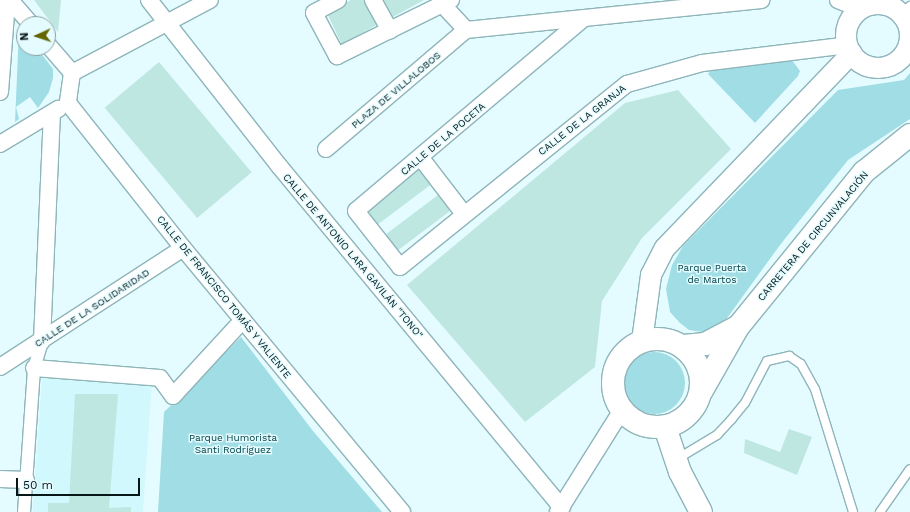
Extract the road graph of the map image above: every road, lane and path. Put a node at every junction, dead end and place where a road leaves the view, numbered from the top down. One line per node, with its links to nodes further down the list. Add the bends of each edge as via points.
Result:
1 (9, 0): 11 (street); 19 (street)
2 (149, 0): 13 (street, CALLE DE ANTONIO LARA GAVILÁN "TONO")
3 (210, 0): 13 (street)
4 (338, 0): 15 (street, via 314,13 337,56)
5 (373, 0): 15 (street)
6 (760, 0): 12 (street)
7 (838, 0): 10 (street)
8 (441, 3): 14 (street); 15 (street)
9 (899, 7): 10 (street, via 876,4); 16 (street, via 909,29 910,40 900,59 880,68 859,61)
10 (860, 9): 16 (street, via 847,27)
11 (24, 16)
12 (583, 19): 14 (street); 25 (street, CALLE DE LA POCETA)
13 (167, 23): 18 (street); 43 (street, CALLE DE ANTONIO LARA GAVILÁN "TONO", via 280,167)
14 (466, 30): 24 (street, PLAZA DE VILLALOBOS)
15 (390, 31)
16 (850, 49): 26 (street, CALLE DE LA GRANJA, via 702,63 626,84); 32 (street, via 665,248 651,275)
17 (56, 54): 18 (street)
18 (72, 73): 20 (street)
19 (0, 92)
20 (68, 103): 21 (street); 27 (street, CALLE DE FRANCISCO TOMÁS Y VALIENTE)
21 (52, 112): 23 (street); 31 (street)
22 (910, 135): 30 (main road, CARRETERA DE CIRCUNVALACIÓN, via 864,172)
23 (0, 144)
24 (326, 150)
25 (421, 158): 26 (street); 28 (street, CALLE DE LA POCETA, via 356,211)
26 (464, 214): 28 (street, CALLE DE LA GRANJA)
27 (183, 248): 29 (street, CALLE DE FRANCISCO TOMÁS Y VALIENTE); 31 (street, CALLE DE LA SOLIDARIDAD)
28 (400, 267)
29 (243, 320): 35 (street, via 172,396 160,378); 45 (street, CALLE DE FRANCISCO TOMÁS Y VALIENTE)
30 (738, 327): 33 (main road, via 705,344); 36 (main road)
31 (42, 341): 34 (street, CALLE DE LA SOLIDARIDAD); 35 (street)
32 (642, 341): 33 (main road, via 658,338); 37 (main road, via 630,348 614,370 612,384)
33 (683, 346): 36 (main road, via 698,365)
34 (0, 368)
35 (34, 368): 42 (street)
36 (701, 392): 38 (main road, via 689,415)
37 (622, 410): 38 (main road, via 634,421 649,427); 43 (street)
38 (666, 427): 39 (main road)
39 (676, 459): 46 (main road); 47 (lane, via 717,434 731,420 745,403 767,361 788,356 801,364 815,389)
40 (910, 469): 48 (lane)
41 (0, 479): 42 (street)
42 (26, 480): 44 (street)
43 (560, 510)
44 (24, 512)
45 (402, 512)
46 (701, 512)
47 (853, 512)
48 (880, 512)

